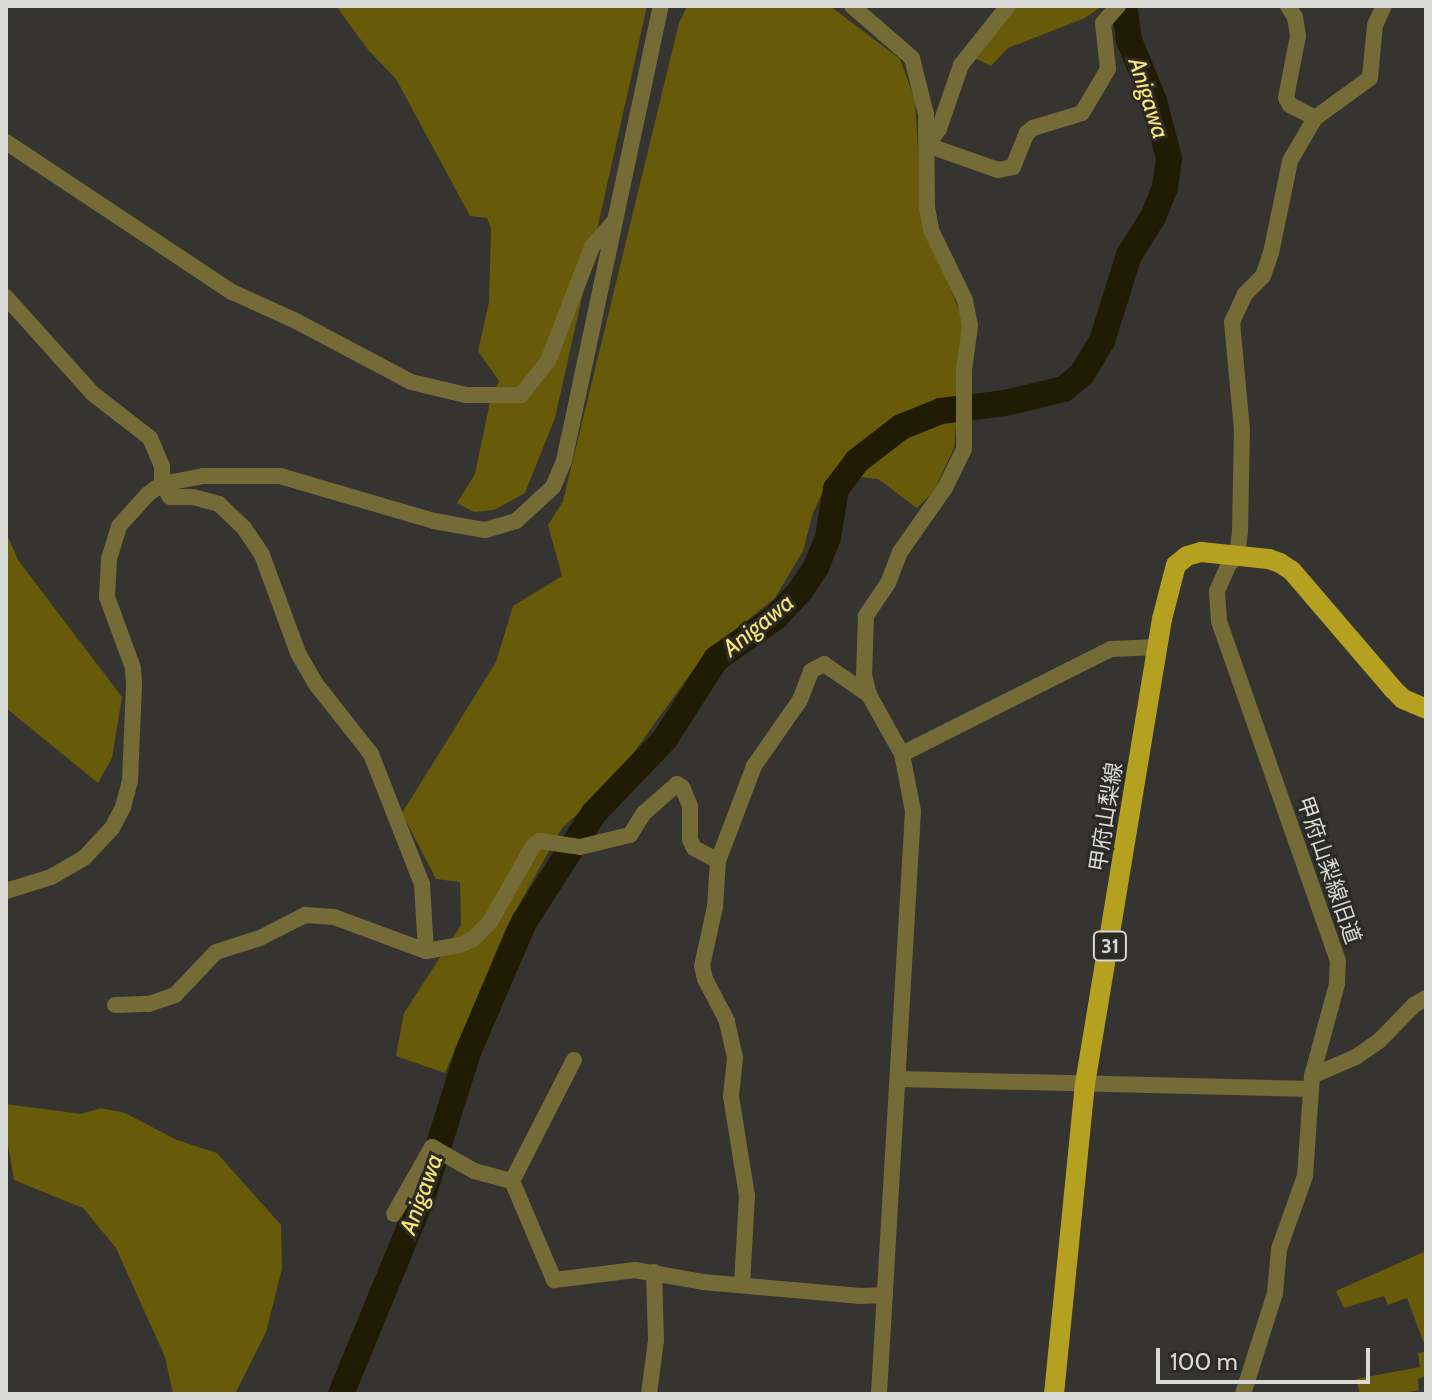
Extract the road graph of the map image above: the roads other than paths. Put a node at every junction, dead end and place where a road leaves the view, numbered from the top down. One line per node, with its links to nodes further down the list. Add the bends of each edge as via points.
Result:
1 (661, 6): 10 (street)
2 (852, 6): 9 (street, via 912,58 926,114)
3 (1008, 6): 9 (street, via 961,65 939,129)
4 (1288, 6): 7 (street, via 1298,36 1286,98)
5 (1384, 6): 7 (street, via 1375,25 1370,78)
6 (1112, 11): 9 (street, via 1108,69 1082,113 1033,128 1013,167 998,170)
7 (1315, 118): 13 (street, via 1290,161 1263,276 1245,294 1232,322 1242,430)
8 (6, 142): 10 (street, via 232,292 411,382 466,395 521,395 548,361 592,247)
9 (927, 145): 15 (street, via 931,230 969,314 964,449 866,616 864,675)
10 (615, 221): 12 (street, via 564,461 543,499 516,521 485,530 464,528 280,476 203,476)
11 (6, 297): 12 (street, via 92,393 150,438 162,466)
12 (162, 484): 19 (street, via 119,526 109,559 107,597 134,684 130,781 123,807 85,857 51,877); 20 (street, via 170,497 219,504 262,555 298,653 371,754 422,884)
13 (1237, 556): 14 (main road, 甲府山梨線 / 31, via 1201,552 1176,565); 16 (main road, 甲府山梨線 / 31, via 1269,559 1292,571 1393,689); 25 (street, 甲府山梨線旧道, via 1217,591 1219,621 1338,961)
14 (1158, 647): 17 (street, via 1111,649); 26 (main road, 甲府山梨線 / 31)
15 (869, 695): 17 (street); 18 (street, via 824,664 811,671 800,700 754,766)
16 (1426, 709)
17 (902, 754): 24 (street, via 913,811)
18 (718, 861): 20 (street, via 694,848 690,806 677,784 644,813 630,835 580,847 539,841 526,853 483,931 460,945); 30 (street, via 702,966 727,1021 735,1057 731,1096 747,1196)
19 (6, 891)
20 (426, 951): 22 (street, via 334,917 305,915 216,952 175,995 149,1004)
21 (1426, 998): 25 (street, via 1380,1040)
22 (115, 1005)
23 (574, 1060): 27 (street)
24 (900, 1079): 26 (street); 31 (street)
25 (1312, 1082): 26 (street); 35 (street, 甲府山梨線旧道, via 1305,1176 1279,1249 1275,1293)
26 (1085, 1084): 34 (main road, 甲府山梨線 / 31)
27 (512, 1181): 28 (street, via 474,1171 432,1147); 29 (street, via 554,1280)
28 (394, 1214)
29 (654, 1272): 30 (street); 32 (street, via 656,1340)
30 (742, 1285): 31 (street)
31 (885, 1295): 33 (street)
32 (649, 1394)
33 (879, 1394)
34 (1054, 1394)
35 (1243, 1394)

